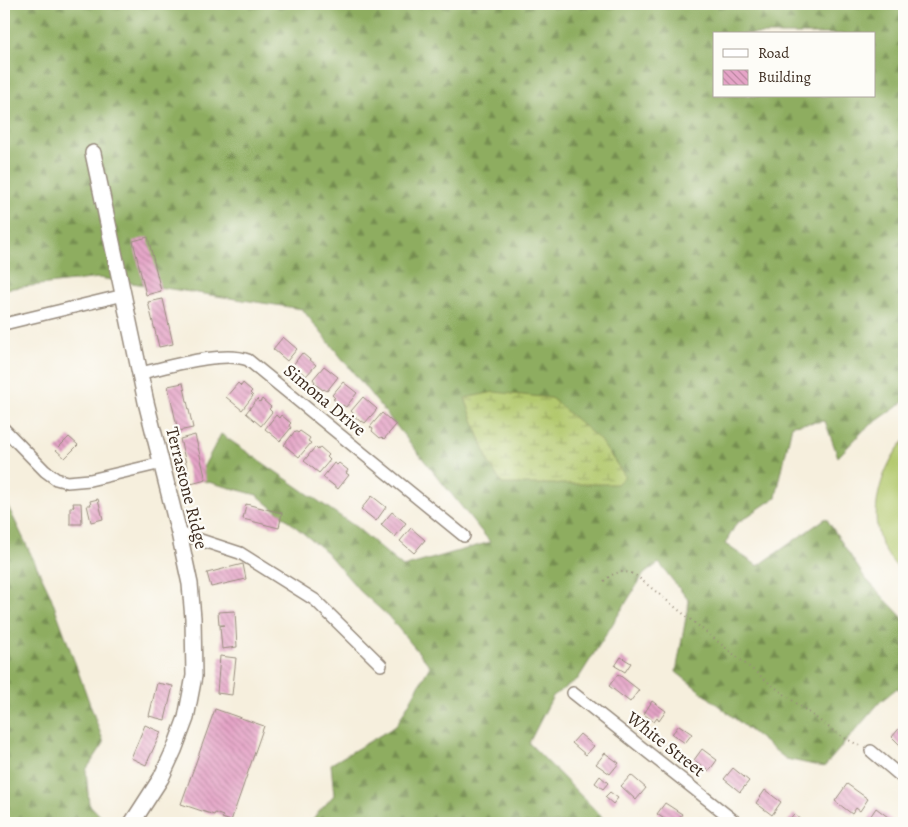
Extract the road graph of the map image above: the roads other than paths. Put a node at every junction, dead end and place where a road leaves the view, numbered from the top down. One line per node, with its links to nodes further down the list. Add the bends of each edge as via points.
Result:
1 (93, 153): 2 (street, Terrastone Ridge)
2 (124, 295): 3 (street); 4 (street, Terrastone Ridge)
3 (4, 324)
4 (141, 373): 6 (street, Terrastone Ridge); 8 (street, Simona Drive, via 210,358 248,360)
5 (4, 429): 6 (street, via 44,471 67,482 90,480)
6 (162, 463): 7 (street, Terrastone Ridge)
7 (179, 533): 9 (street, via 240,553 315,600); 13 (street, Terrastone Ridge, via 190,584 194,676 186,718 174,750 162,778)
8 (464, 536)
9 (380, 665)
10 (573, 693): 14 (street, White Street)
11 (870, 751): 12 (street)
12 (904, 779)
13 (132, 823)
14 (738, 823)

